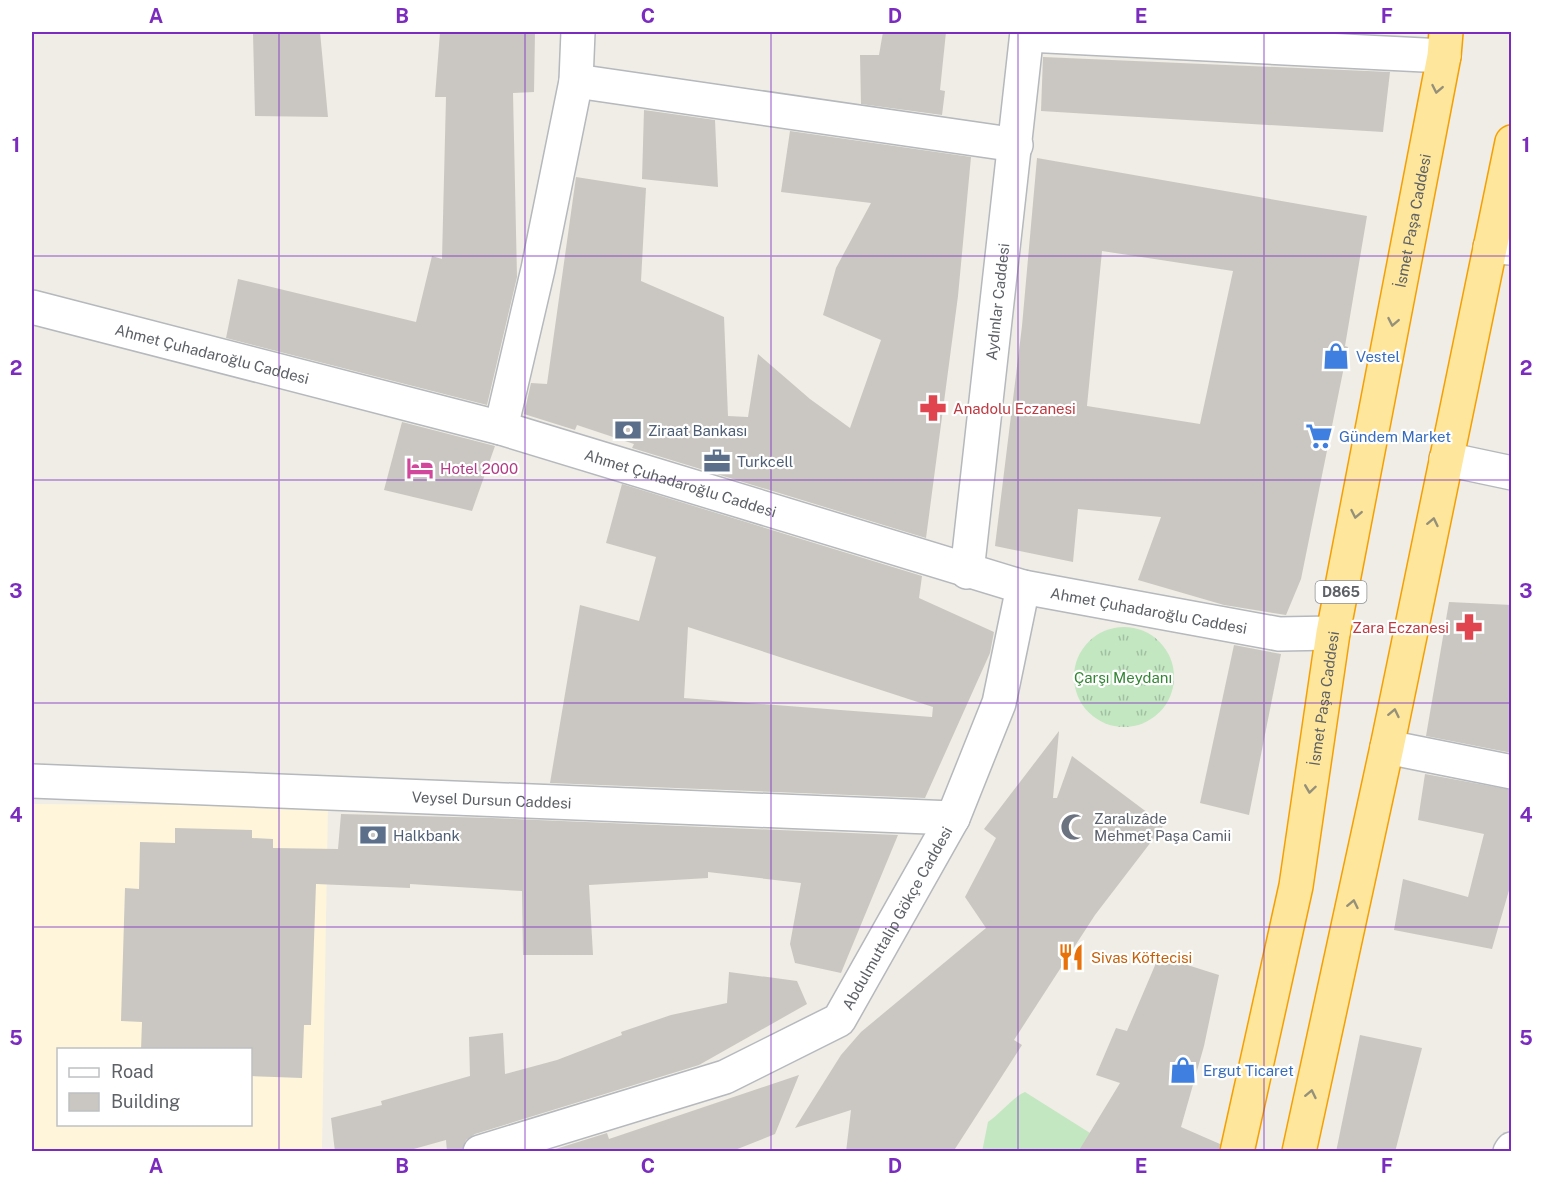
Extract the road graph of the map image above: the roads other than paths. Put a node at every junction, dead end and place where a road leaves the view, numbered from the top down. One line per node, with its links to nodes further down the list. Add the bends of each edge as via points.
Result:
1 (578, 32): 5 (street)
2 (1027, 33): 3 (street); 7 (street, Aydınlar Caddesi)
3 (1285, 40): 4 (street)
4 (1445, 44): 15 (highway, İsmet Paşa Caddesi / D865, one-way to 15)
5 (576, 81): 7 (street); 10 (street)
6 (1512, 142): 8 (highway)
7 (1016, 145): 13 (street, Aydınlar Caddesi)
8 (1501, 247): 11 (highway)
9 (32, 306): 10 (street, Ahmet Çuhadaroğlu Caddesi)
10 (501, 428): 13 (street, Ahmet Çuhadaroğlu Caddesi)
11 (1446, 459): 12 (street); 16 (highway, one-way to 11)
12 (1512, 473)
13 (968, 572): 14 (street, Ahmet Çuhadaroğlu Caddesi)
14 (1023, 587): 15 (street, Ahmet Çuhadaroğlu Caddesi, via 1279,634); 19 (street, Abdulmuttalip Gökçe Caddesi, via 999,703)
15 (1333, 633): 21 (highway, İsmet Paşa Caddesi / D865, one-way to 21, via 1296,886)
16 (1387, 747): 17 (street); 22 (highway, one-way to 16)
17 (1512, 772)
18 (32, 781): 19 (street, Veysel Dursun Caddesi)
19 (953, 818): 20 (street, Abdulmuttalip Gökçe Caddesi, via 839,1020 725,1077)
20 (480, 1152)
21 (1237, 1152)
22 (1299, 1152)

